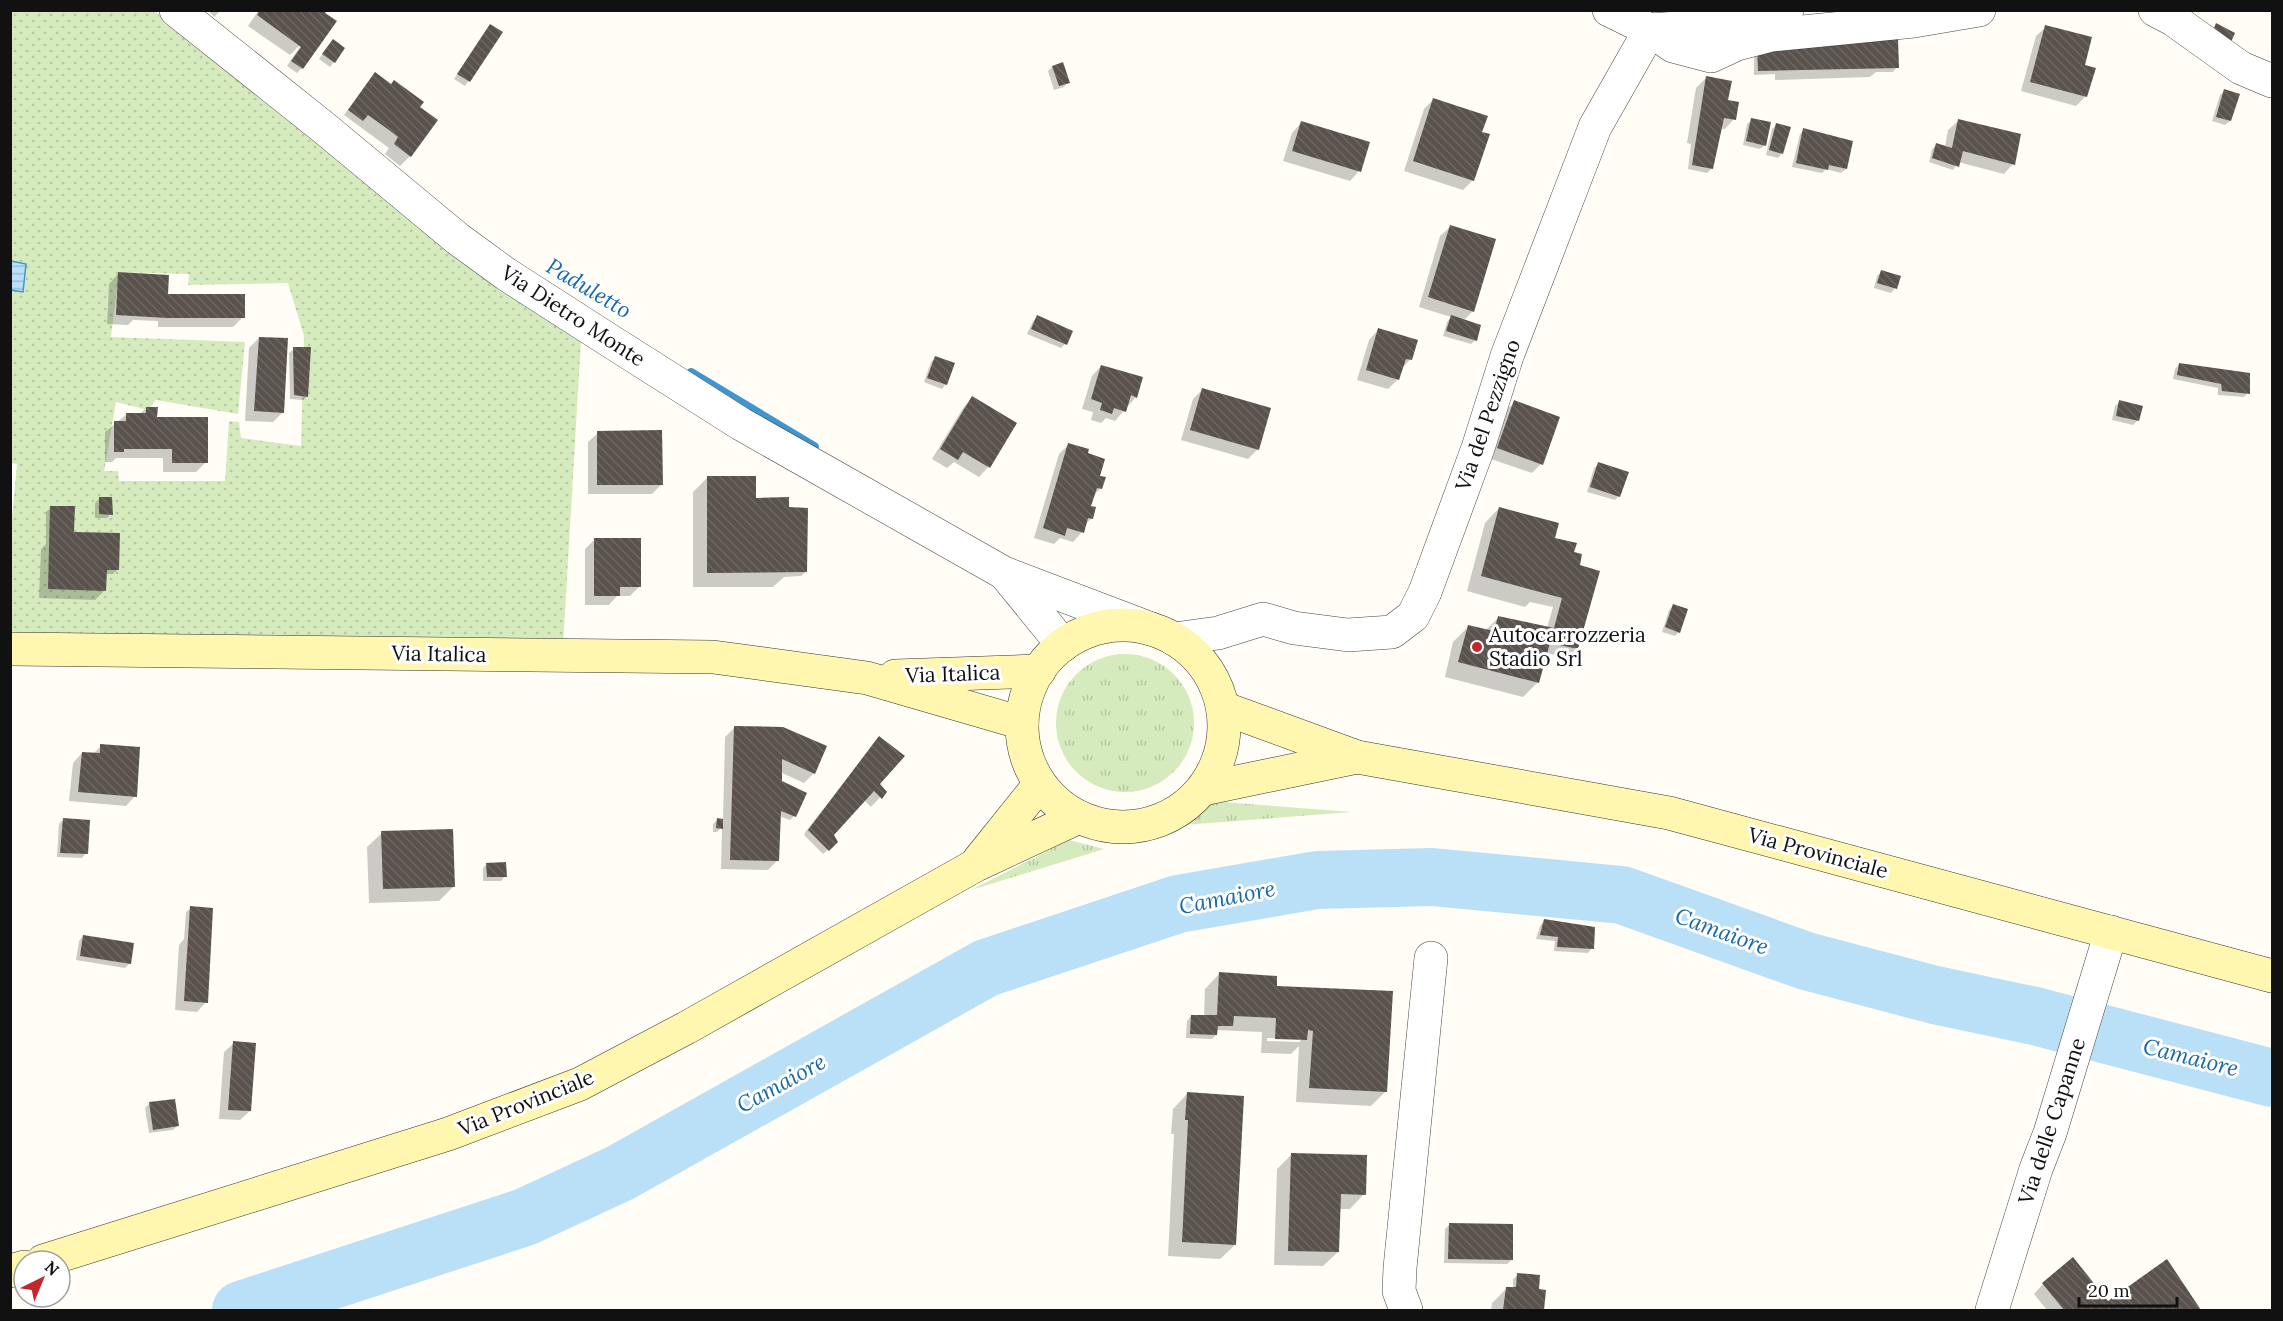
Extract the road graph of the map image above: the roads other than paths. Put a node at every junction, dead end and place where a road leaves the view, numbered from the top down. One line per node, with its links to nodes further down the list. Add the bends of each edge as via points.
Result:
1 (176, 10): 8 (street, Via Dietro Monte, via 506,274 741,424)
2 (1609, 10): 6 (street)
3 (1787, 10): 6 (street, via 1733,24)
4 (1979, 10): 6 (street, via 1914,21 1771,35 1711,56 1673,46)
5 (2155, 10): 7 (street, via 2241,68)
6 (1650, 30): 9 (street, Via del Pezzigno, via 1595,127 1413,616 1392,632 1348,635 1294,628 1263,619)
7 (2272, 81)
8 (1004, 573): 10 (street, Via Dietro Monte); 11 (street, Via Dietro Monte)
9 (1218, 633): 10 (street, Via del Pezzigno); 13 (street)
10 (1163, 634): 11 (main road, via 1128,626 1105,627); 13 (main road)
11 (1063, 645): 14 (main road)
12 (10, 649): 15 (main road, Via Italica, via 713,657)
13 (1200, 661): 16 (main road, via 1215,683)
14 (1039, 671): 15 (main road, Via Italica); 17 (main road, via 1026,696)
15 (867, 678): 17 (main road, Via Italica)
16 (1223, 708): 18 (main road, Via Provinciale); 20 (main road, via 1222,746 1217,765)
17 (1022, 723): 19 (main road, via 1026,756)
18 (1357, 758): 20 (main road, Via Provinciale); 23 (main road, Via Provinciale, via 1669,813)
19 (1040, 784): 21 (main road); 22 (main road, Via Provinciale)
20 (1203, 789): 21 (main road, via 1178,812 1146,825 1112,827)
21 (1079, 817): 22 (main road, Via Provinciale)
22 (976, 865): 26 (main road, Via Provinciale, via 580,1084 448,1134)
23 (2111, 932): 25 (main road, Via Provinciale); 28 (street, Via delle Capanne)
24 (1431, 958): 27 (street, via 1400,1268 1399,1291)
25 (2272, 976)
26 (72, 1252)
27 (1406, 1311)
28 (1992, 1311)

